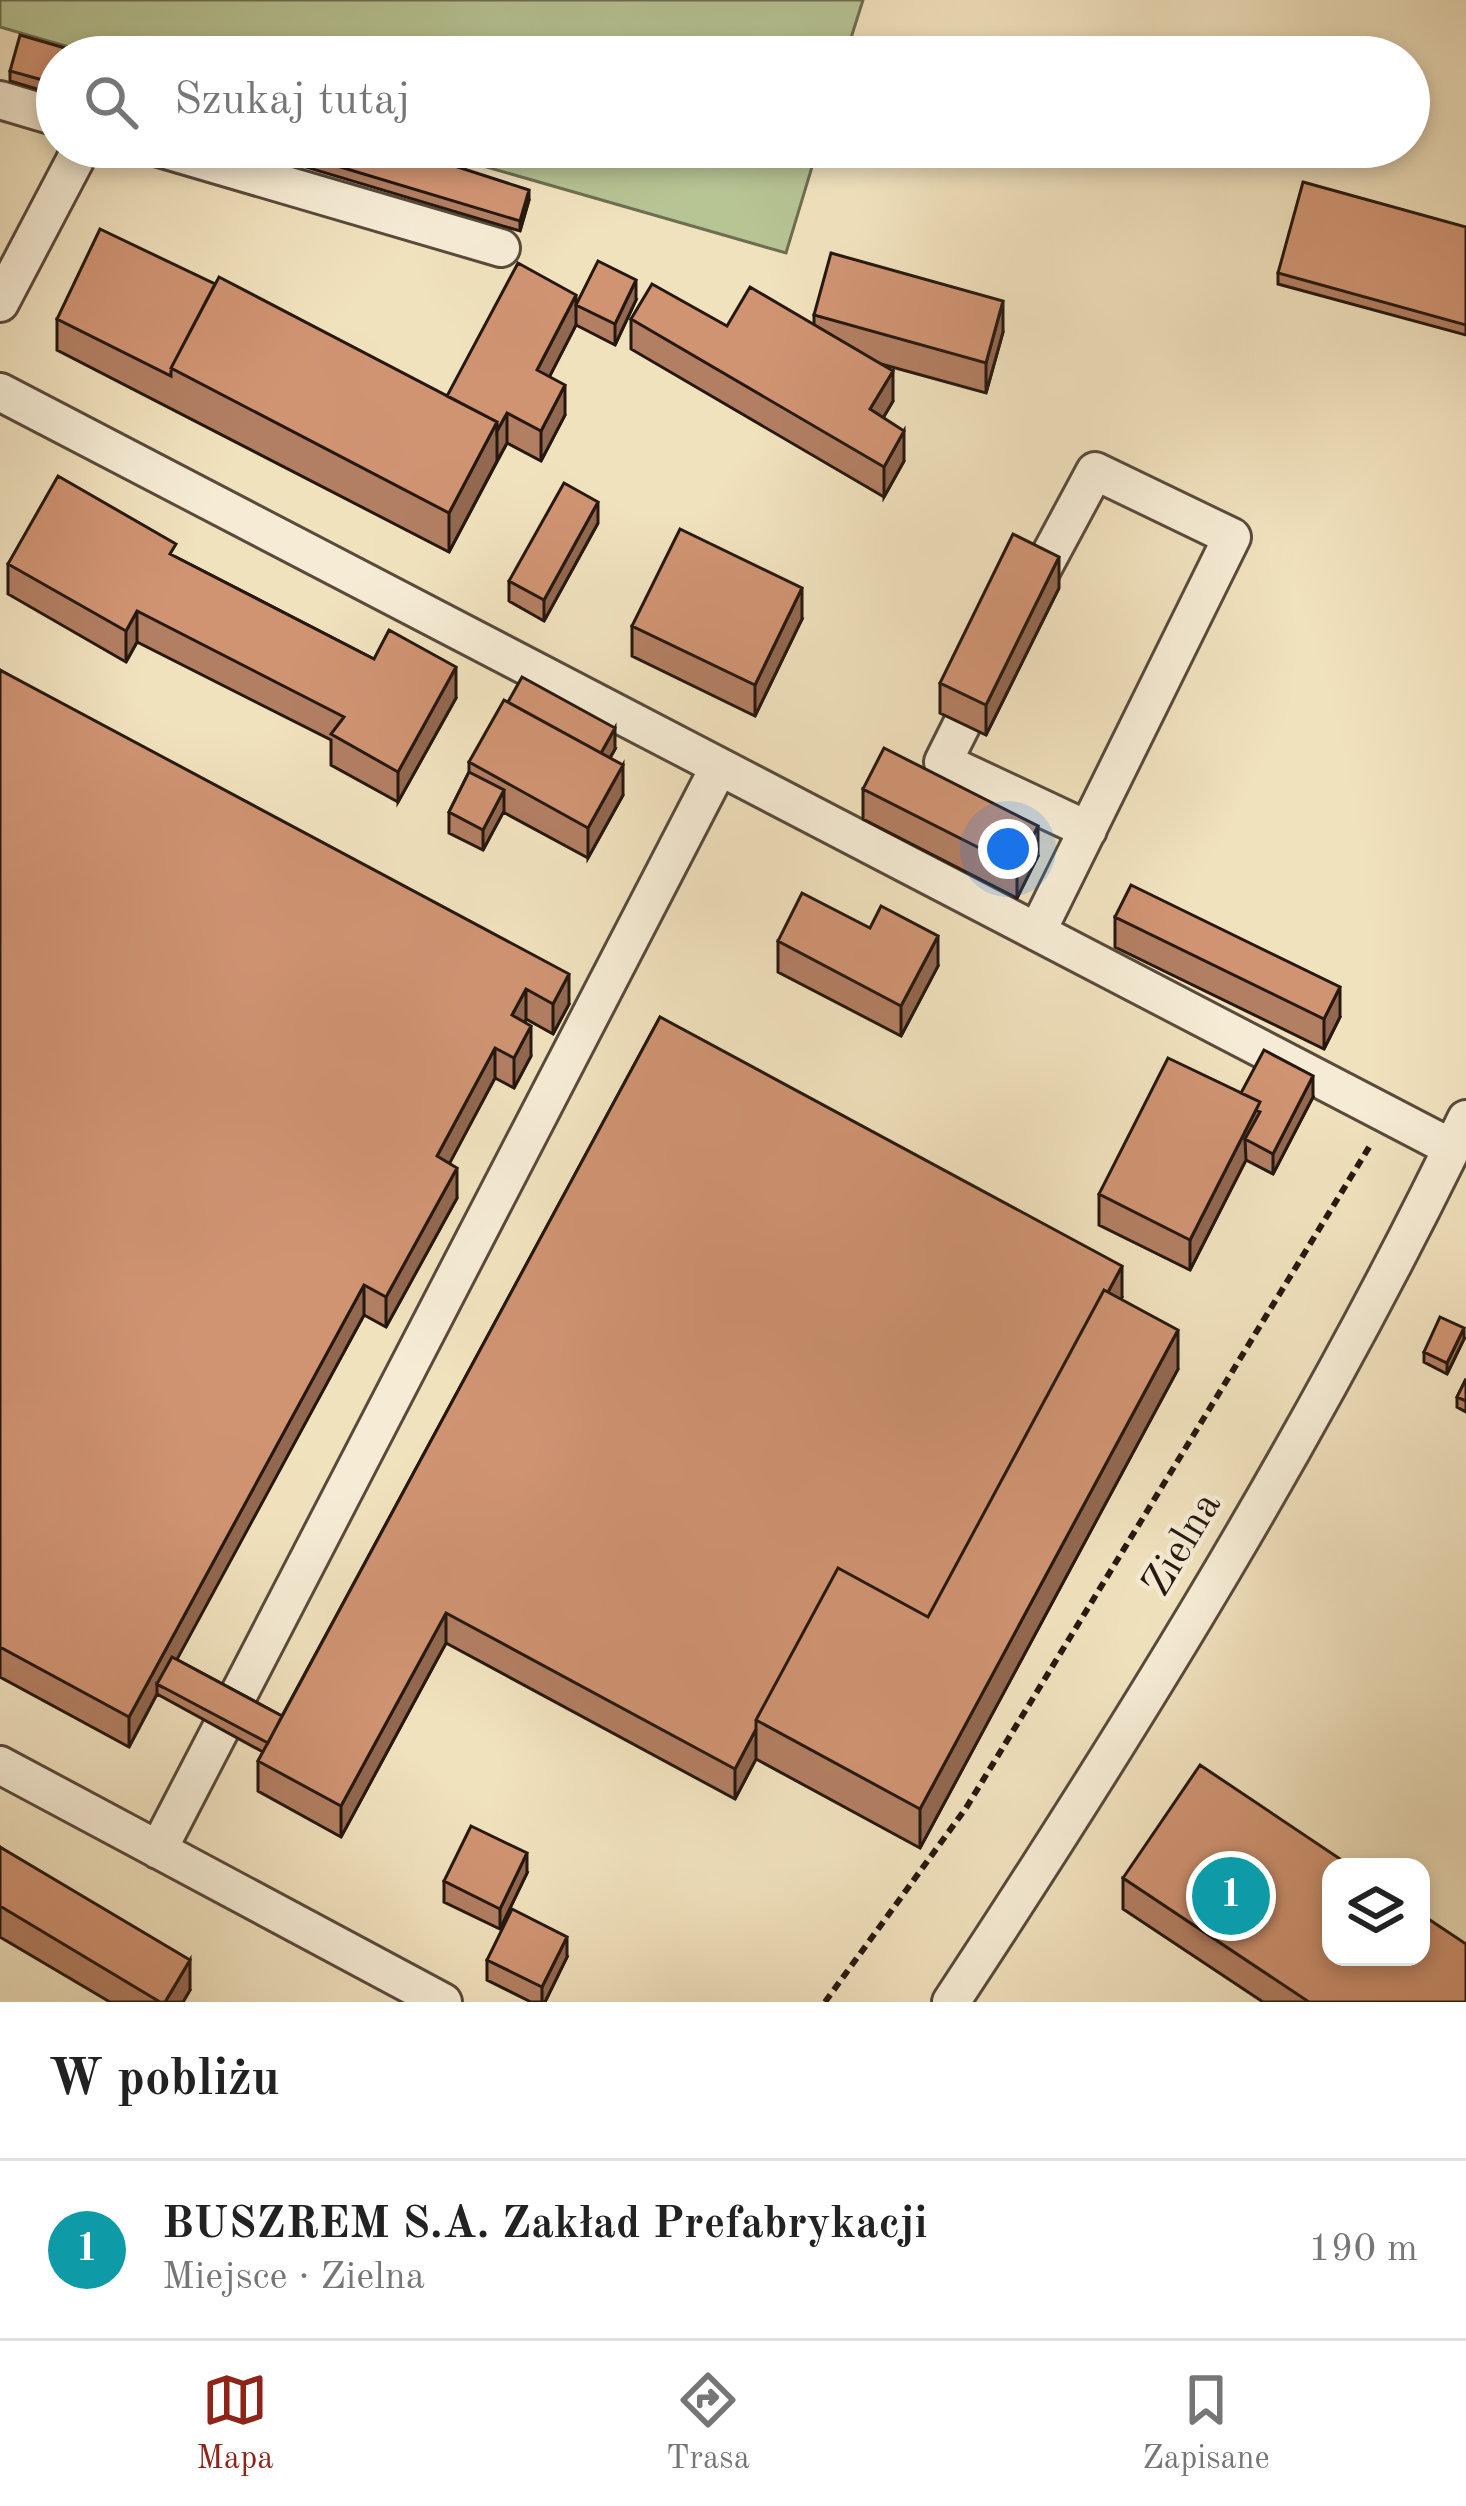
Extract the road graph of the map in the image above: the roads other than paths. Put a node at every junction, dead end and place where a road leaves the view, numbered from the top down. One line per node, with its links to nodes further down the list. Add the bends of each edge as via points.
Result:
1 (0, 100): 2 (street)
2 (36, 111)
3 (71, 168): 6 (street)
4 (228, 168): 5 (street)
5 (501, 248)
6 (0, 303)
7 (0, 392): 10 (street)
8 (1038, 577): 11 (street, via 1095,471 1232,537)
9 (962, 724): 11 (street, via 944,762)
10 (719, 766): 12 (street); 15 (street)
11 (1088, 830): 12 (street)
12 (1037, 932): 13 (street, via 1388,1116)
13 (1459, 1134): 17 (street, Zielna, via 1255,1513 1086,1797)
14 (0, 1765): 15 (street)
15 (158, 1850): 16 (street)
16 (442, 2002)
17 (951, 2002)

